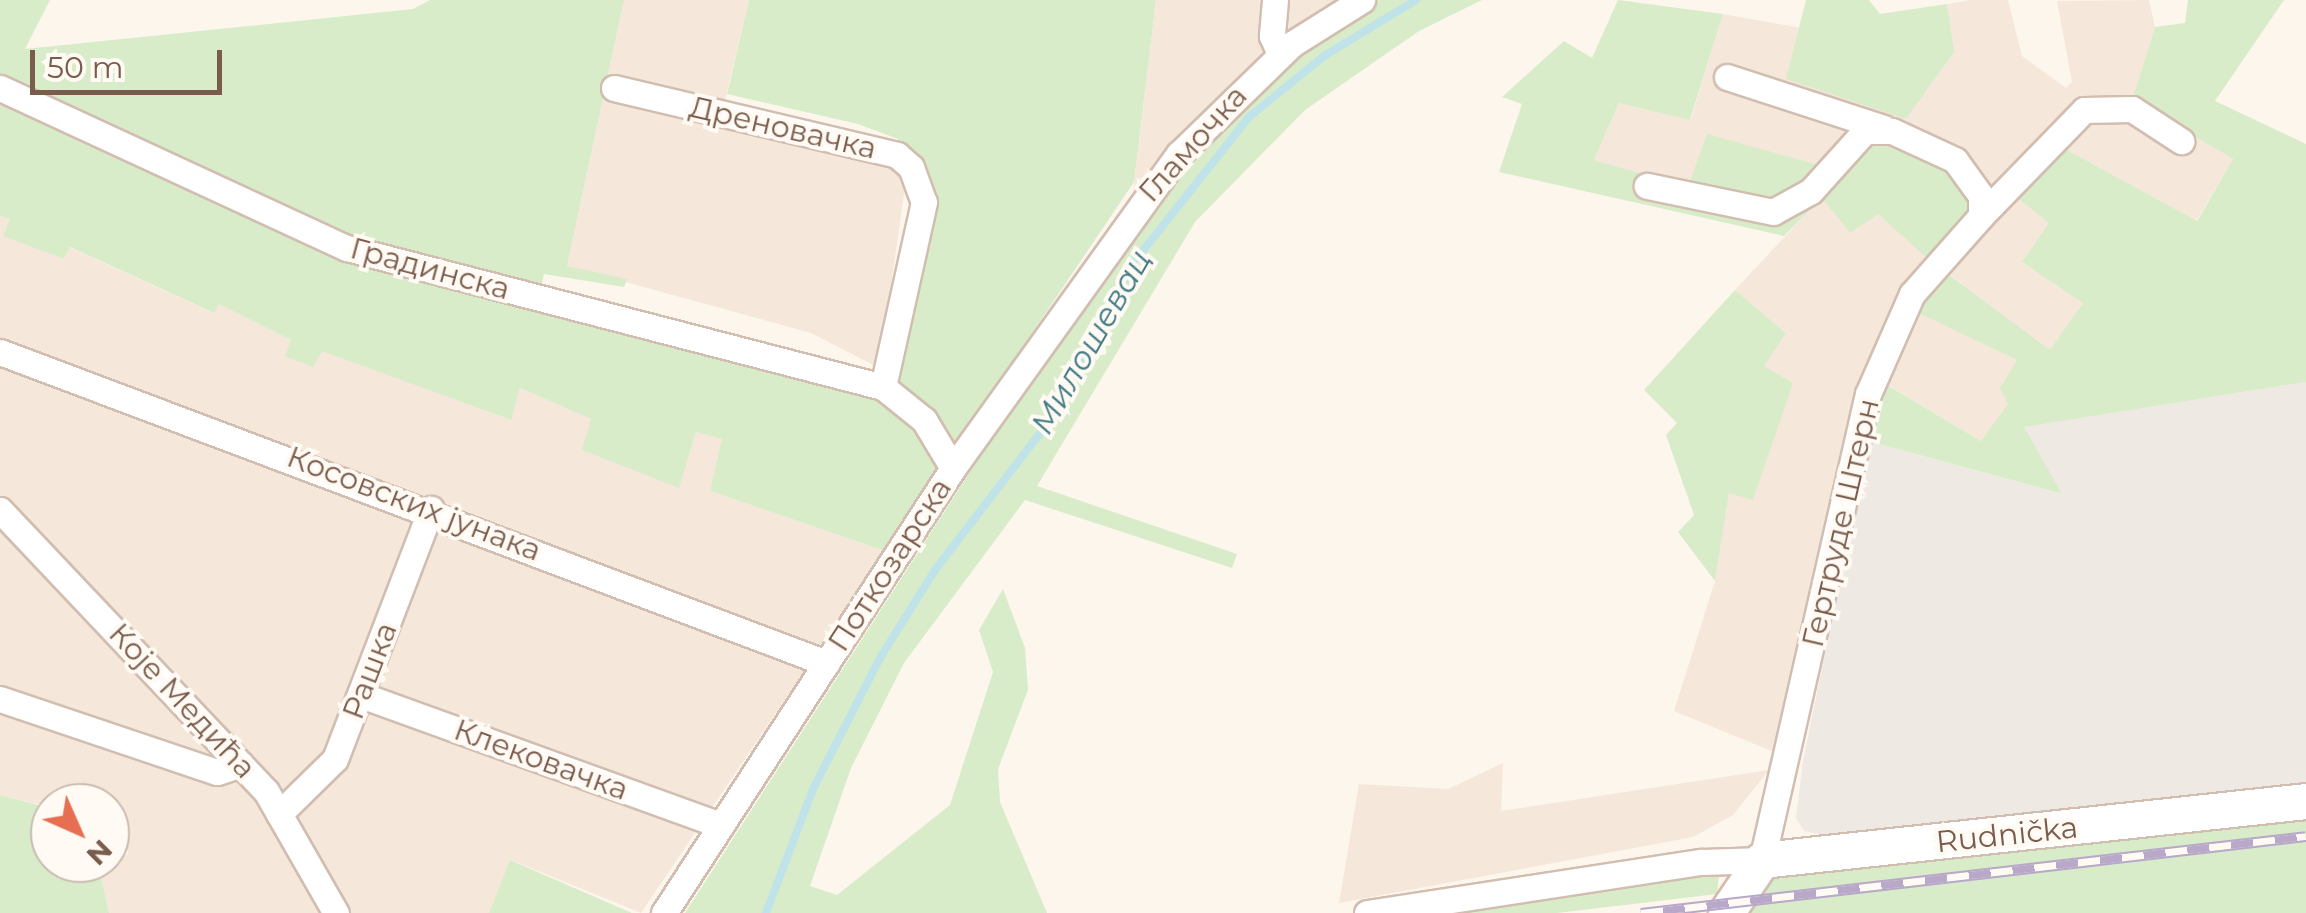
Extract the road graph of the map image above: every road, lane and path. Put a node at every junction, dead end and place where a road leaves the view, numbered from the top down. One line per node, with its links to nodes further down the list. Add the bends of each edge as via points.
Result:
1 (1275, 0): 3 (street, via 1272,36)
2 (1362, 0): 3 (street, Гламочка)
3 (1280, 54): 13 (street, Гламочка, via 1142,199)
4 (1727, 77): 7 (street)
5 (0, 88): 12 (street, Градинска, via 346,248)
6 (614, 88): 12 (street, Дреновачка, via 898,155 911,167 924,202)
7 (1892, 130): 9 (street, via 1865,131 1810,191 1773,212); 10 (street, via 1955,160 1981,196)
8 (2181, 141): 10 (street, Гертруде Штерн, via 2132,109 2084,110)
9 (1648, 186)
10 (1980, 216): 23 (street, Гертруде Штерн, via 1912,294 1868,394)
11 (0, 352): 14 (street, Косовских јунака)
12 (883, 387): 13 (street, Поткозарска, via 924,420)
13 (953, 468): 16 (street, Поткозарска)
14 (431, 509): 16 (street, Косовских јунака); 17 (street, Рашка)
15 (0, 510): 19 (street, Које Медића)
16 (826, 662): 22 (street, Поткозарска)
17 (361, 695): 21 (street, Рашка, via 335,759); 22 (street, Клековачка)
18 (0, 699): 19 (street, via 218,772)
19 (241, 764): 21 (street, Које Медића)
20 (2306, 802): 23 (street, Rudnička)
21 (280, 814): 25 (street, Које Медића)
22 (721, 825): 26 (street, Поткозарска)
23 (1762, 860): 24 (street); 27 (street, via 1702,862)
24 (1727, 908)
25 (336, 913)
26 (664, 913)
27 (1367, 913)

